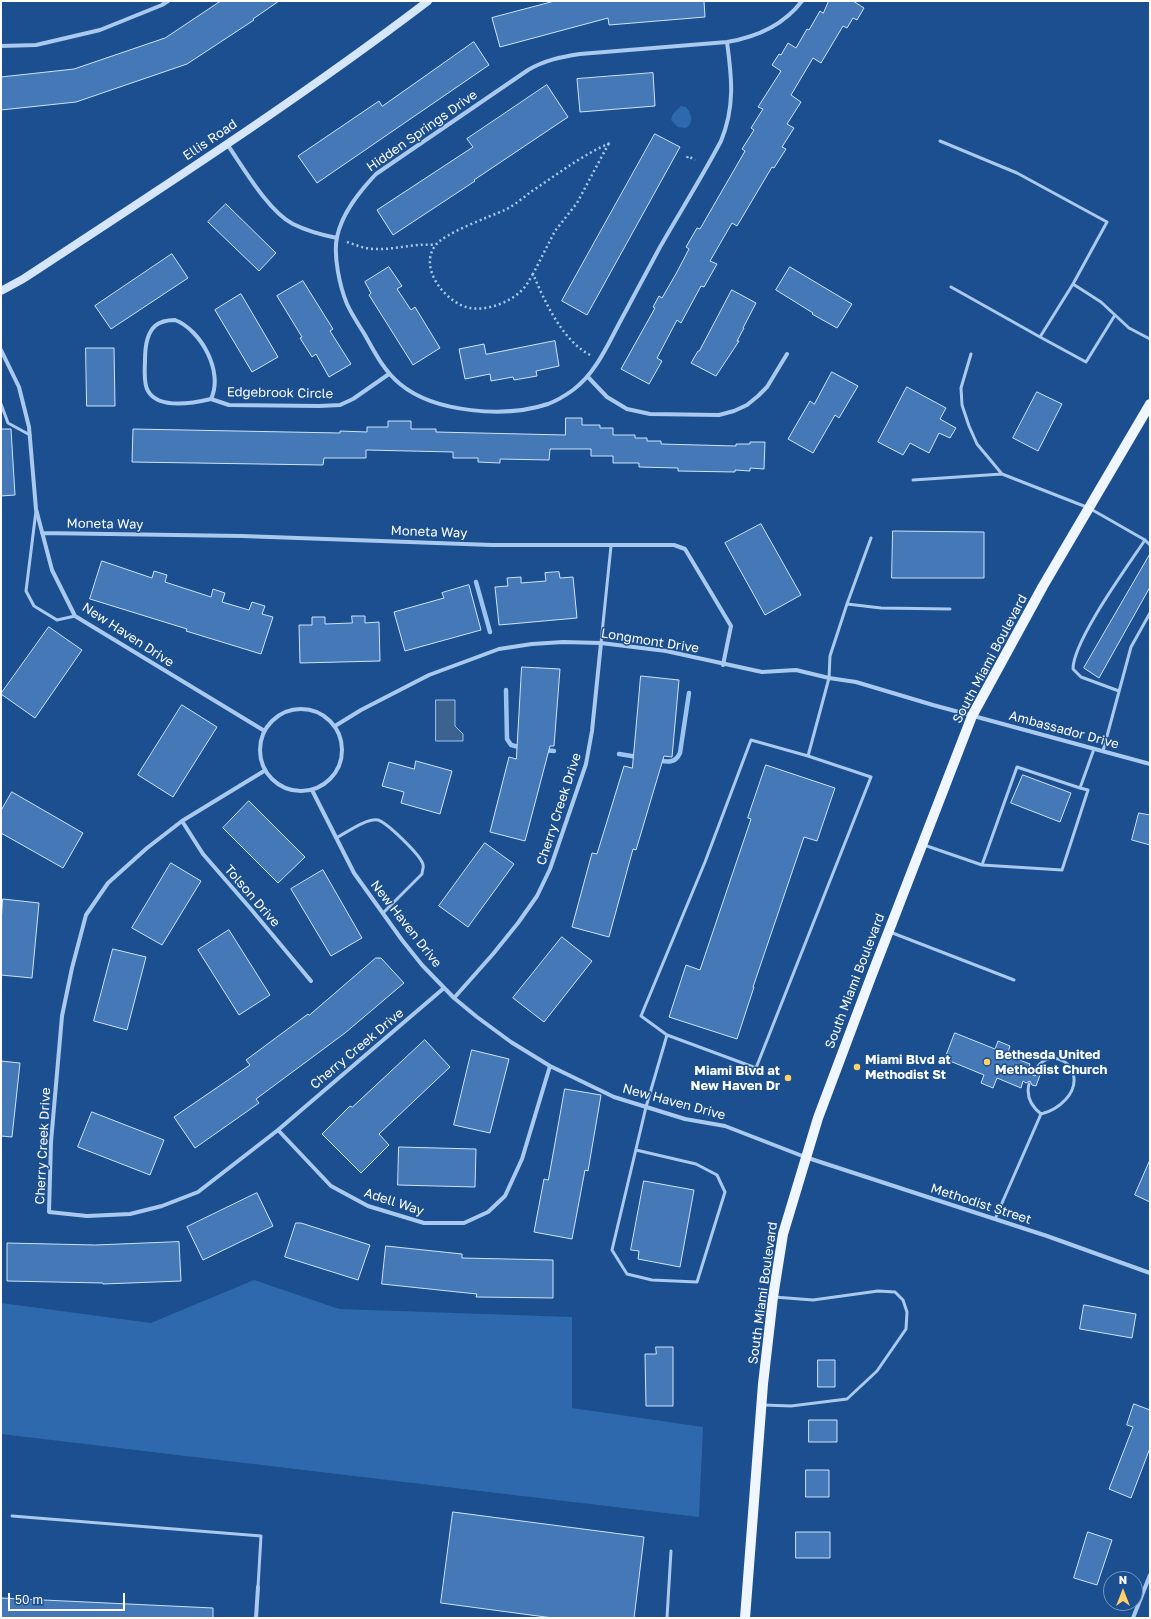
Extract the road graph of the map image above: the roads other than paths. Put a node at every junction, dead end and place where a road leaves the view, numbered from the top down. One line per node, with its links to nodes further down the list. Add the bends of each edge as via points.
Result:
1 (168, 1): 5 (street, via 100,30 36,45)
2 (428, 1): 7 (main road, Ellis Road)
3 (802, 1): 4 (street, Hidden Springs Drive, via 769,30 745,39)
4 (727, 42): 8 (street, Hidden Springs Drive, via 580,54 542,62 376,174 354,200); 19 (street, Hidden Springs Drive, via 732,99 727,127)
5 (1, 46)
6 (940, 141): 9 (lane, via 1017,173 1107,222)
7 (227, 144): 8 (street, via 273,207 292,223 318,234); 11 (main road, Ellis Road)
8 (337, 238): 18 (street, Hidden Springs Drive, via 338,273 348,306)
9 (1072, 284): 12 (lane, via 1101,302); 13 (lane)
10 (951, 287): 13 (lane)
11 (1, 291)
12 (1115, 315): 13 (lane, via 1086,362); 14 (lane, via 1129,328)
13 (1040, 337)
14 (1150, 339)
15 (1, 350): 23 (street, New Haven Drive, via 19,387)
16 (787, 354): 19 (street, via 767,387 758,396 747,405 719,415 650,414 627,409 607,397)
17 (971, 354): 24 (lane, via 961,388 962,405 977,444)
18 (389, 374): 19 (street, Hidden Springs Drive, via 403,387 436,404 475,410 520,410 549,404 573,390); 20 (street, Edgebrook Circle, via 340,405 229,405)
19 (588, 377)
20 (211, 399): 20 (street, Edgebrook Circle, via 192,404 172,404 158,399 148,391 145,382 145,352 148,337 154,326 163,321 175,320 194,332 213,367 216,379 215,392)
21 (1, 404): 23 (lane, via 8,423)
22 (1150, 404): 26 (main road, South Miami Boulevard)
23 (30, 435): 27 (street, New Haven Drive)
24 (1002, 474): 25 (lane); 26 (lane)
25 (913, 480)
26 (1090, 508): 30 (lane); 41 (main road, South Miami Boulevard, via 1043,586)
27 (36, 509): 28 (street, New Haven Drive); 36 (lane, via 26,591 34,606 57,620)
28 (42, 533): 32 (street, Moneta Way); 36 (street, New Haven Drive, via 52,570)
29 (871, 538): 33 (lane)
30 (1145, 540): 31 (lane); 40 (lane, via 1102,605 1073,662 1073,670 1081,677)
31 (1150, 545)
32 (611, 546): 37 (lane); 38 (street, Moneta Way, via 674,545 685,549 731,626)
33 (847, 604): 34 (lane, via 881,608); 39 (lane, via 830,656)
34 (950, 609)
35 (1150, 612): 40 (lane, via 1132,647)
36 (75, 616): 43 (street, New Haven Drive)
37 (601, 643): 38 (street, Longmont Drive, via 666,652); 42 (street, Longmont Drive, via 563,642 498,649 429,676); 60 (street, Cherry Creek Drive, via 586,764 550,869 537,896 518,923)
38 (723, 664): 39 (street, Longmont Drive, via 762,672 796,670)
39 (829, 678): 41 (street, Longmont Drive, via 856,682); 46 (lane)
40 (1119, 691): 45 (lane)
41 (972, 716): 44 (street, Ambassador Drive); 53 (main road, South Miami Boulevard)
42 (335, 726): 43 (street, via 325,716 312,710 298,708 284,711 272,719); 50 (street, via 341,738 340,764 334,775)
43 (264, 730): 48 (street, via 259,744 259,758)
44 (1094, 749): 45 (street, Ambassador Drive); 49 (lane)
45 (1103, 751): 47 (street, Ambassador Drive)
46 (808, 756): 61 (lane, via 751,740 705,862 641,1016); 61 (lane, via 871,777 756,1068)
47 (1150, 764)
48 (264, 771): 50 (street, via 273,781 285,788 298,791); 51 (street, Cherry Creek Drive)
49 (1080, 788): 54 (lane, via 1017,767); 54 (lane, via 1088,790 1062,870)
50 (312, 790): 52 (street, New Haven Drive)
51 (182, 821): 58 (street, Tolson Drive, via 203,854); 67 (street, Cherry Creek Drive, via 108,883 86,915 62,1016 51,1142 49,1212 94,1216 130,1214 162,1206 198,1192)
52 (336, 838): 55 (street, New Haven Drive, via 354,872); 55 (lane, via 367,821 377,820 386,824 420,857 424,865 422,874)
53 (922, 844): 54 (lane); 56 (main road, South Miami Boulevard)
54 (982, 865)
55 (383, 913): 59 (street, New Haven Drive, via 422,965)
56 (888, 931): 57 (lane); 69 (main road, South Miami Boulevard)
57 (1014, 980)
58 (311, 981)
59 (444, 988): 60 (street, New Haven Drive); 67 (street, Cherry Creek Drive)
60 (454, 998): 62 (street, New Haven Drive, via 511,1042)
61 (668, 1035): 65 (lane)
62 (550, 1066): 65 (street, New Haven Drive, via 614,1097); 67 (street, Adell Way, via 522,1160 505,1196 488,1212 464,1223 424,1223 368,1206 331,1186)
63 (1034, 1073): 66 (lane, via 1040,1063 1052,1058 1063,1061 1073,1072 1074,1081 1065,1101 1057,1108)
64 (1029, 1084): 66 (lane, via 1031,1103)
65 (646, 1107): 68 (lane); 69 (street, New Haven Drive, via 686,1119 725,1126)
66 (1040, 1114): 70 (lane)
67 (278, 1130)
68 (636, 1150): 68 (lane, via 612,1250 627,1274 652,1280 697,1282 725,1192 717,1175 696,1164)
69 (805, 1157): 70 (street, Methodist Street); 72 (main road, South Miami Boulevard, via 783,1234)
70 (995, 1219): 71 (street, Methodist Street)
71 (1150, 1273)
72 (773, 1297): 73 (main road, South Miami Boulevard); 73 (lane, via 813,1300 878,1291 895,1292 903,1300 907,1312 906,1329 877,1371 847,1399 792,1406)
73 (762, 1404): 80 (main road, South Miami Boulevard)
74 (12, 1516): 77 (lane, via 261,1536)
75 (671, 1551): 79 (lane)
76 (1150, 1576): 81 (street)
77 (258, 1587): 78 (street)
78 (256, 1618)
79 (667, 1618)
80 (745, 1618)
81 (1133, 1618)

